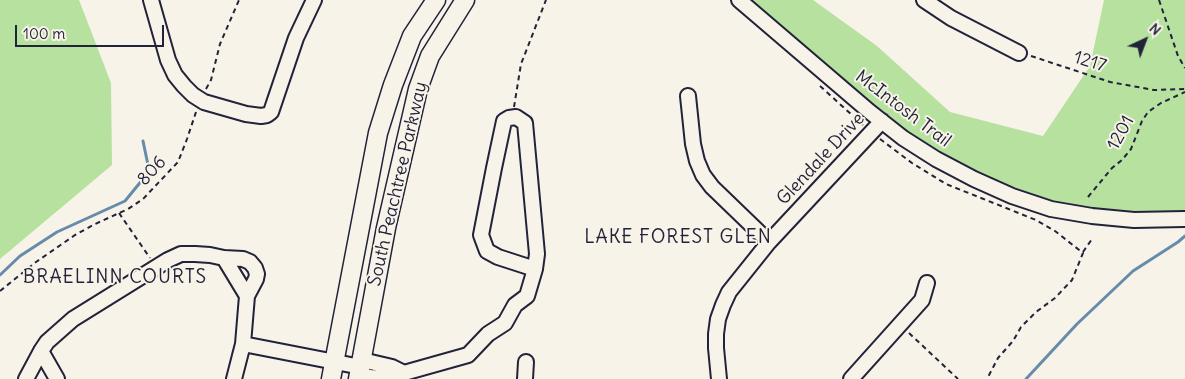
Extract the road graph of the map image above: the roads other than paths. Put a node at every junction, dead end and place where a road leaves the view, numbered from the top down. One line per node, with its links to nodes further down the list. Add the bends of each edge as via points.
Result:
1 (151, 0): 2 (street, via 168,60 184,86 200,100 261,116 271,112 296,38)
2 (314, 0)
3 (436, 0): 19 (main road, South Peachtree Parkway, via 412,36 378,133)
4 (739, 0): 9 (street, McIntosh Trail)
5 (924, 0): 7 (street, via 951,18)
6 (460, 2): 20 (main road, South Peachtree Parkway, via 430,56 418,89 386,228)
7 (1019, 53)
8 (688, 96): 11 (street, via 693,144 703,175)
9 (882, 121): 10 (street, McIntosh Trail, via 936,159 974,179 1051,209 1134,220); 11 (street, Glendale Drive)
10 (1185, 219)
11 (769, 242): 25 (street, Glendale Drive, via 729,292 723,305 716,334)
12 (224, 258): 15 (street); 15 (street, via 243,259 255,268 256,279); 17 (street, via 181,254 73,319)
13 (535, 269): 13 (street, via 487,251 481,235 504,121 516,116 525,123 537,254); 20 (street, via 527,296 515,305 505,323 488,334 468,355 391,379 370,377)
14 (927, 283): 26 (street, via 922,300)
15 (247, 296): 16 (street)
16 (243, 344): 19 (street); 23 (street)
17 (40, 351): 21 (street); 22 (street)
18 (526, 362): 24 (street)
19 (333, 370): 20 (street)
20 (360, 370)
21 (26, 379)
22 (57, 379)
23 (234, 379)
24 (525, 379)
25 (719, 379)
26 (851, 379)

